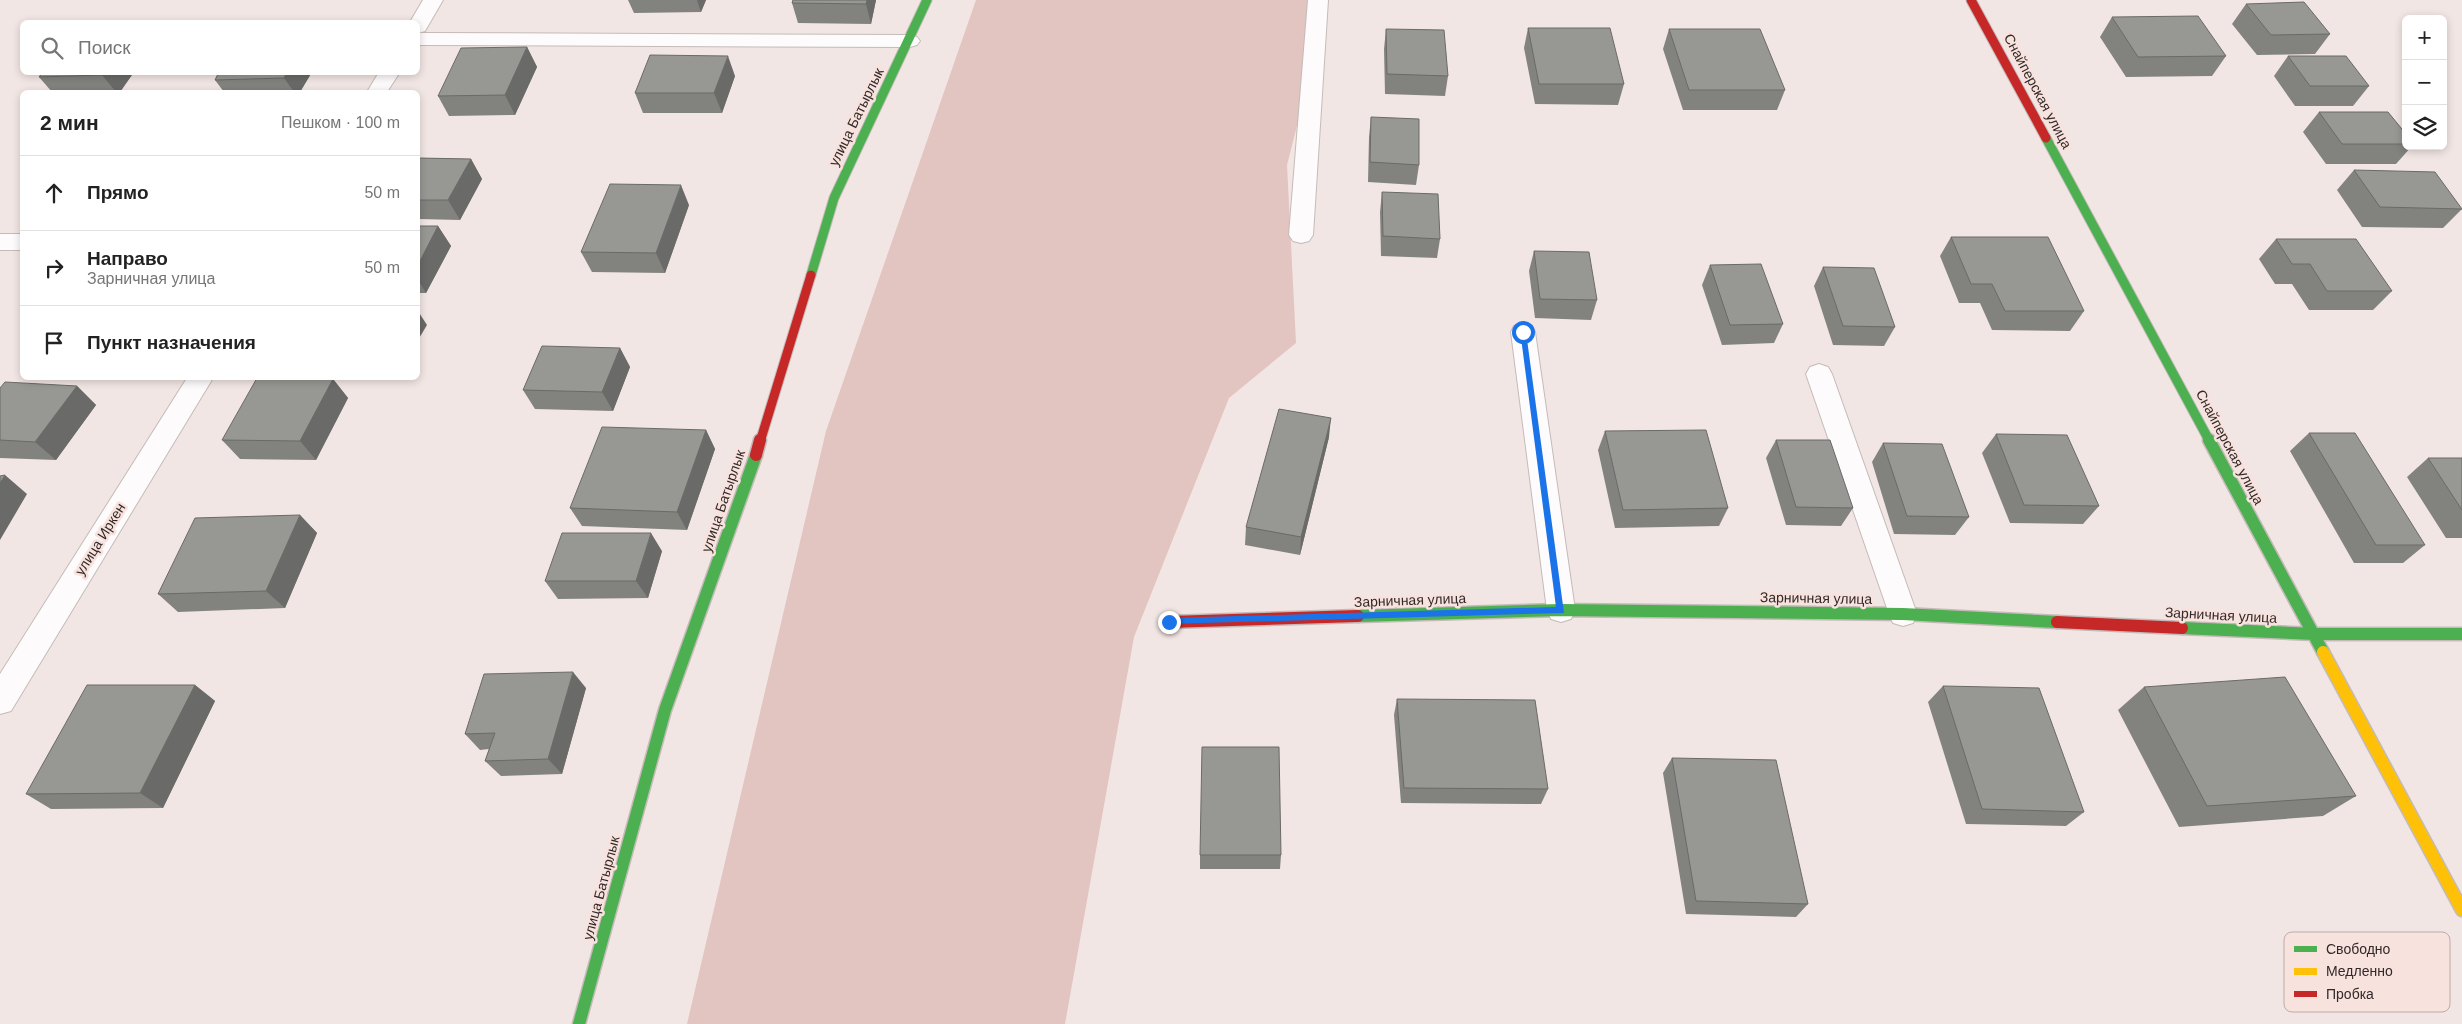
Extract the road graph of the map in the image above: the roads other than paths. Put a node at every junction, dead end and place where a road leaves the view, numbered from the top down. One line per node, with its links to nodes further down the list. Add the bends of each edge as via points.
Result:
1 (433, 0): 5 (street)
2 (927, 0): 7 (street, улица Батырлык)
3 (1318, 0): 10 (street)
4 (1972, 0): 19 (street, Снайперская улица)
5 (420, 24)
6 (420, 39): 7 (street)
7 (910, 40): 23 (street, улица Батырлык, via 834,198 769,417 666,710)
8 (388, 75): 9 (street)
9 (379, 90)
10 (1301, 234)
11 (0, 242): 12 (street)
12 (20, 242)
13 (1523, 332): 16 (street)
14 (1819, 374): 17 (street)
15 (199, 380): 21 (street, улица Иркен)
16 (1561, 610): 17 (street, Зарничная улица); 18 (street, Зарничная улица)
17 (1903, 614): 19 (street, Зарничная улица)
18 (1169, 622)
19 (2314, 634): 20 (street, Зарничная улица); 22 (street, Снайперская улица)
20 (2462, 634)
21 (0, 701)
22 (2462, 910)
23 (579, 1024)

